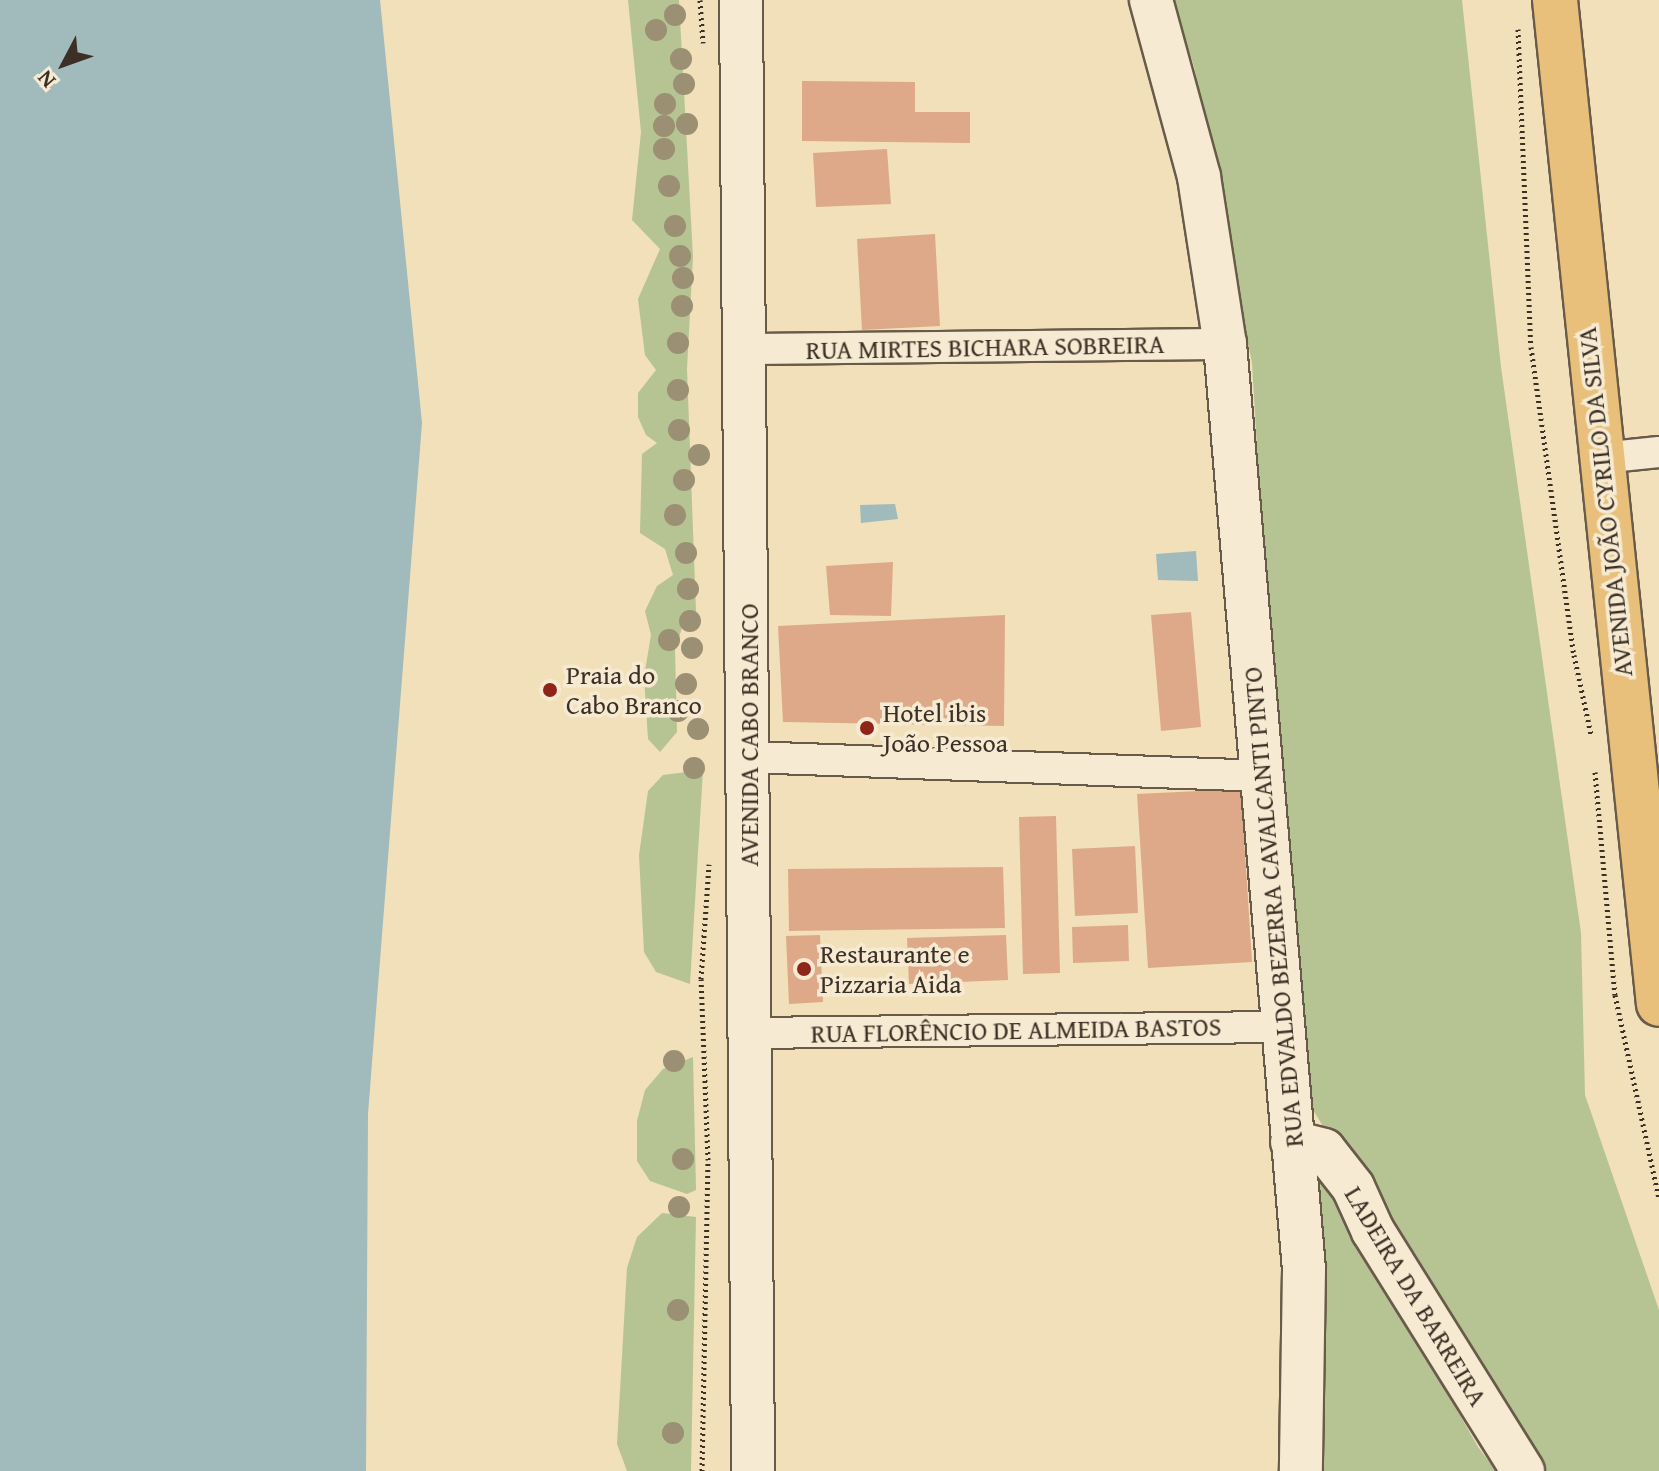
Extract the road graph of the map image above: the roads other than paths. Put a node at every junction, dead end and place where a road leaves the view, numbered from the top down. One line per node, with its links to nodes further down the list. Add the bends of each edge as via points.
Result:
1 (741, 0): 5 (main road, AVENIDA CABO BRANCO)
2 (1151, 0): 4 (main road, RUA EDVALDO BEZERRA CAVALCANTI PINTO, via 1199,177)
3 (1536, 8): 7 (main road, AVENIDA JOÃO CYRILO DA SILVA)
4 (1225, 344): 5 (street, RUA MIRTES BICHARA SOBREIRA); 9 (main road, RUA EDVALDO BEZERRA CAVALCANTI PINTO)
5 (744, 349): 8 (main road, AVENIDA CABO BRANCO)
6 (1659, 452): 7 (street)
7 (1601, 458): 10 (main road, AVENIDA JOÃO CYRILO DA SILVA)
8 (749, 757): 9 (street); 12 (main road, AVENIDA CABO BRANCO)
9 (1265, 776): 11 (main road, RUA EDVALDO BEZERRA CAVALCANTI PINTO)
10 (1659, 1004)
11 (1281, 1027): 12 (street, RUA FLORÊNCIO DE ALMEIDA BASTOS); 13 (main road, RUA EDVALDO BEZERRA CAVALCANTI PINTO)
12 (750, 1033): 14 (main road, AVENIDA CABO BRANCO)
13 (1292, 1142): 15 (main road, RUA EDVALDO BEZERRA CAVALCANTI PINTO, via 1304,1270); 16 (main road, LADEIRA DA BARREIRA, via 1324,1150 1353,1187 1373,1231)
14 (753, 1471)
15 (1301, 1471)
16 (1523, 1471)

